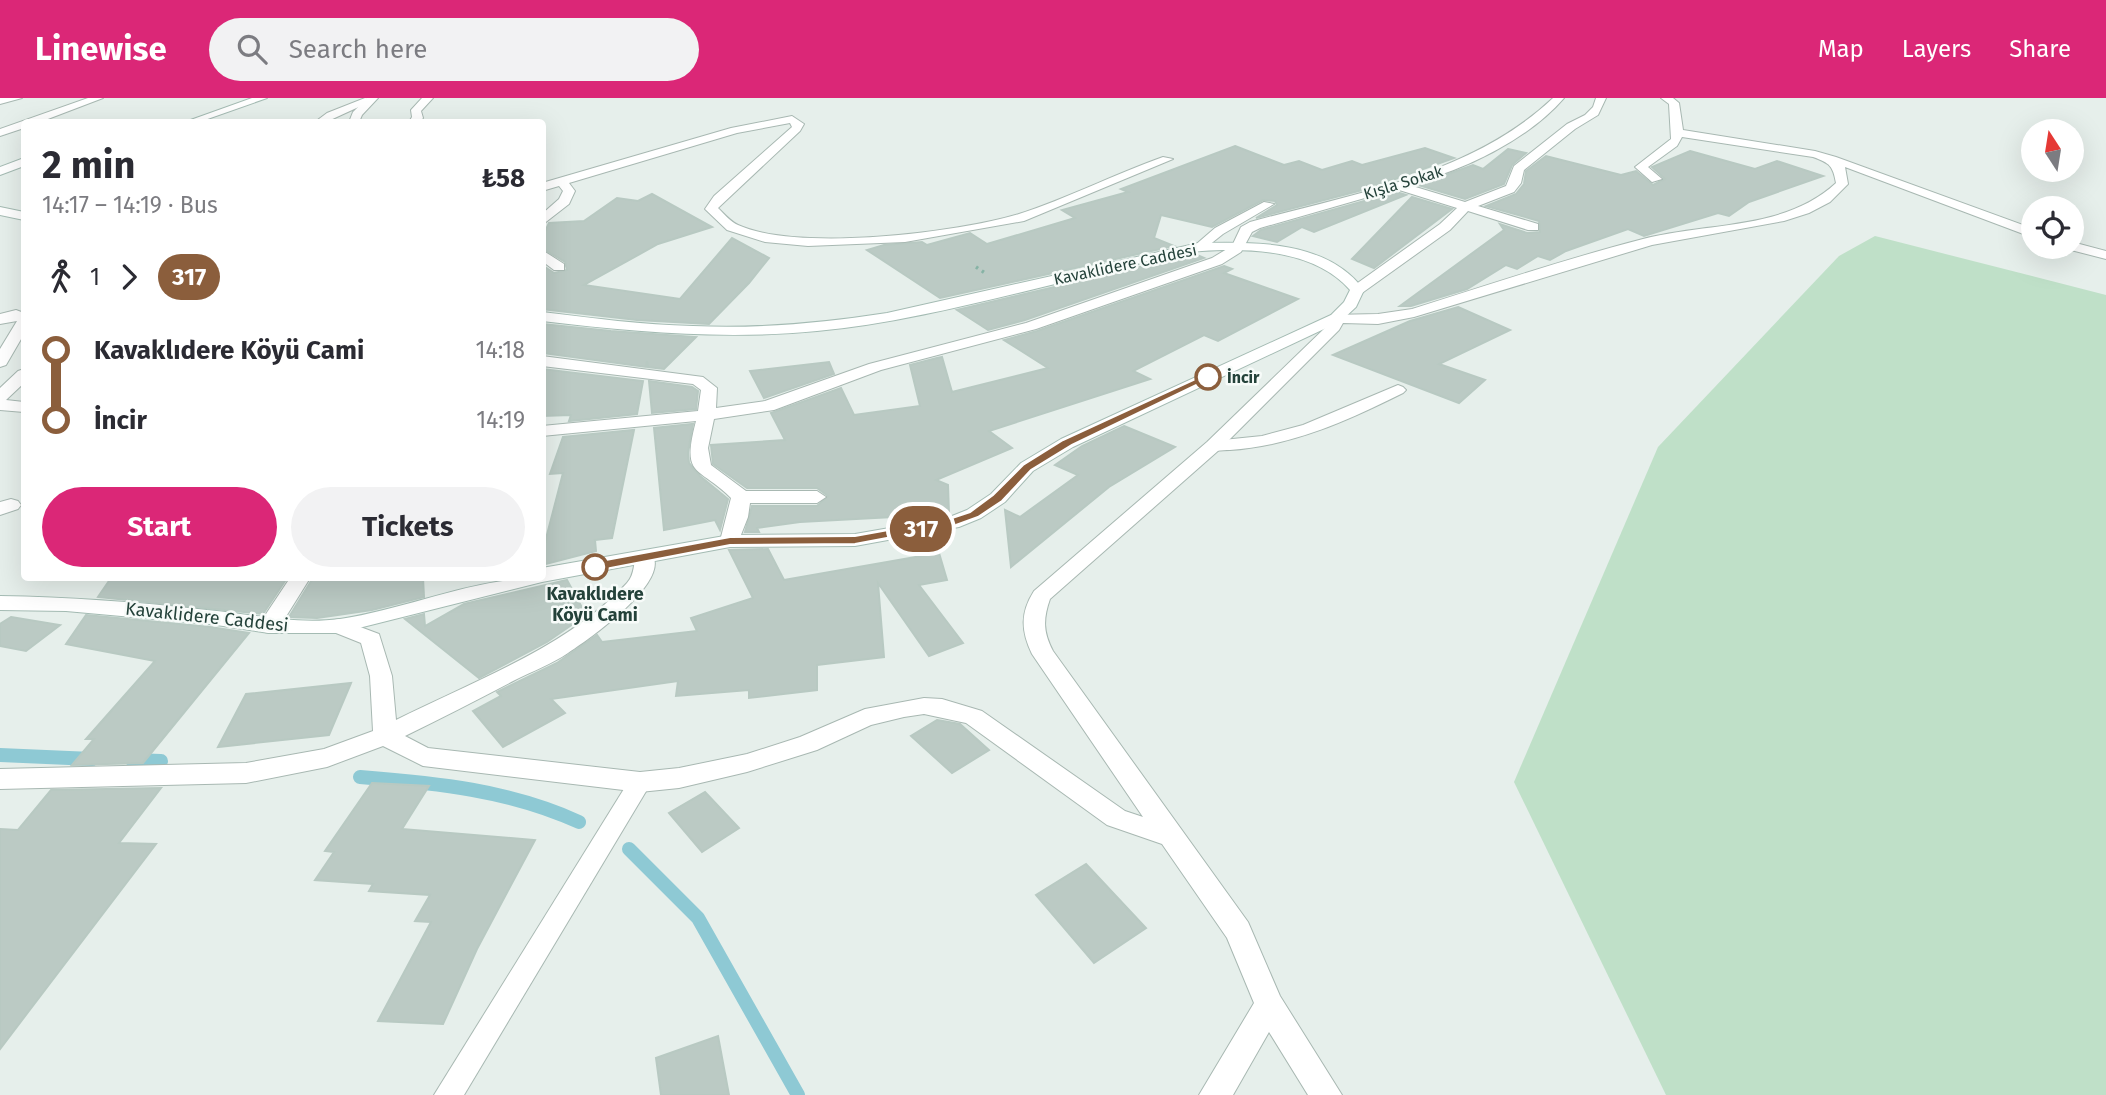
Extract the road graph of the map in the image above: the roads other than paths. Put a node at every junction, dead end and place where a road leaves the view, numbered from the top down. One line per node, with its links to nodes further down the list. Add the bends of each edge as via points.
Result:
1 (17, 98): 9 (street)
2 (98, 98): 10 (street)
3 (262, 98): 11 (street)
4 (428, 98): 14 (street, via 416,110)
5 (1559, 98): 24 (street, Kışla Sokak, via 1535,121 1466,162)
6 (1601, 98): 27 (street, via 1599,109 1590,118 1564,131 1518,169 1510,189)
7 (1666, 98): 16 (street, via 1674,103)
8 (372, 99): 12 (lane); 13 (street)
9 (0, 101)
10 (38, 119)
11 (199, 119)
12 (324, 119)
13 (355, 119)
14 (417, 119)
15 (21, 126): 17 (street)
16 (1679, 133): 19 (street, via 1765,144); 22 (street, via 1674,144 1641,167)
17 (0, 134)
18 (1167, 159): 23 (street, via 1021,217 967,228 835,242 757,238 736,231 717,219 711,209 796,129 799,124 792,119 735,130)
19 (1832, 159): 32 (street); 42 (street, via 1839,166 1842,184 1834,194 1804,210 1757,224 1653,240 1414,313 1378,319)
20 (21, 163): 21 (street)
21 (0, 171)
22 (1656, 179)
23 (561, 181): 25 (street); 30 (street, via 569,191 565,201)
24 (1395, 185): 27 (street); 33 (street, Kışla Sokak, via 1255,225 1246,229)
25 (546, 186)
26 (1268, 204): 34 (lane)
27 (1465, 207): 31 (street); 39 (street, via 1445,227)
28 (0, 211): 29 (street)
29 (21, 215)
30 (546, 218)
31 (1533, 228)
32 (2021, 229)
33 (1242, 246): 34 (street, Kavaklidere Caddesi); 39 (street, Kavaklidere Caddesi, via 1320,260 1337,267); 52 (street, via 1217,261 1031,326 875,367 768,406)
34 (1199, 247): 40 (street, Kavaklidere Caddesi, via 846,324 693,331)
35 (2084, 249): 36 (street)
36 (2106, 255)
37 (546, 257): 38 (street)
38 (559, 267)
39 (1357, 290): 42 (street, Kavaklidere Caddesi, via 1351,304)
40 (546, 316)
41 (21, 318): 43 (street)
42 (1335, 318): 54 (street, via 1334,327); 57 (street, Kavaklidere Caddesi, via 1068,443 1027,467 998,498 974,514 929,528 855,540)
43 (0, 319)
44 (21, 325): 46 (street)
45 (546, 361): 52 (street, via 697,380 709,388)
46 (0, 362)
47 (21, 377): 49 (street)
48 (1398, 390): 54 (lane, via 1327,424 1285,438)
49 (0, 397)
50 (0, 405): 51 (street)
51 (21, 407)
52 (706, 415): 53 (street); 55 (street, via 699,454 703,467)
53 (546, 431)
54 (1213, 446): 68 (street, via 1041,596 1033,616 1032,634 1044,654)
55 (741, 497): 56 (street); 57 (street)
56 (817, 497)
57 (730, 541): 58 (street, Kavaklidere Caddesi)
58 (646, 558): 59 (street, Kavaklidere Caddesi); 65 (street, via 645,572 635,587 558,649)
59 (546, 573)
60 (298, 581): 63 (street)
61 (514, 581): 64 (street, Kavaklidere Caddesi)
62 (0, 603): 63 (street, Kavaklidere Caddesi, via 92,606)
63 (269, 626): 64 (street, Kavaklidere Caddesi)
64 (339, 626): 65 (street, via 372,639 381,676)
65 (385, 736): 66 (street, via 327,758 246,773); 67 (street, via 423,757)
66 (0, 779)
67 (640, 782): 68 (street, via 747,763 808,744 865,718 924,706 974,717 1116,818); 70 (lane)
68 (1175, 838): 69 (street, via 1238,931)
69 (1269, 1005): 71 (street); 72 (street)
70 (448, 1095)
71 (1215, 1095)
72 (1326, 1095)

